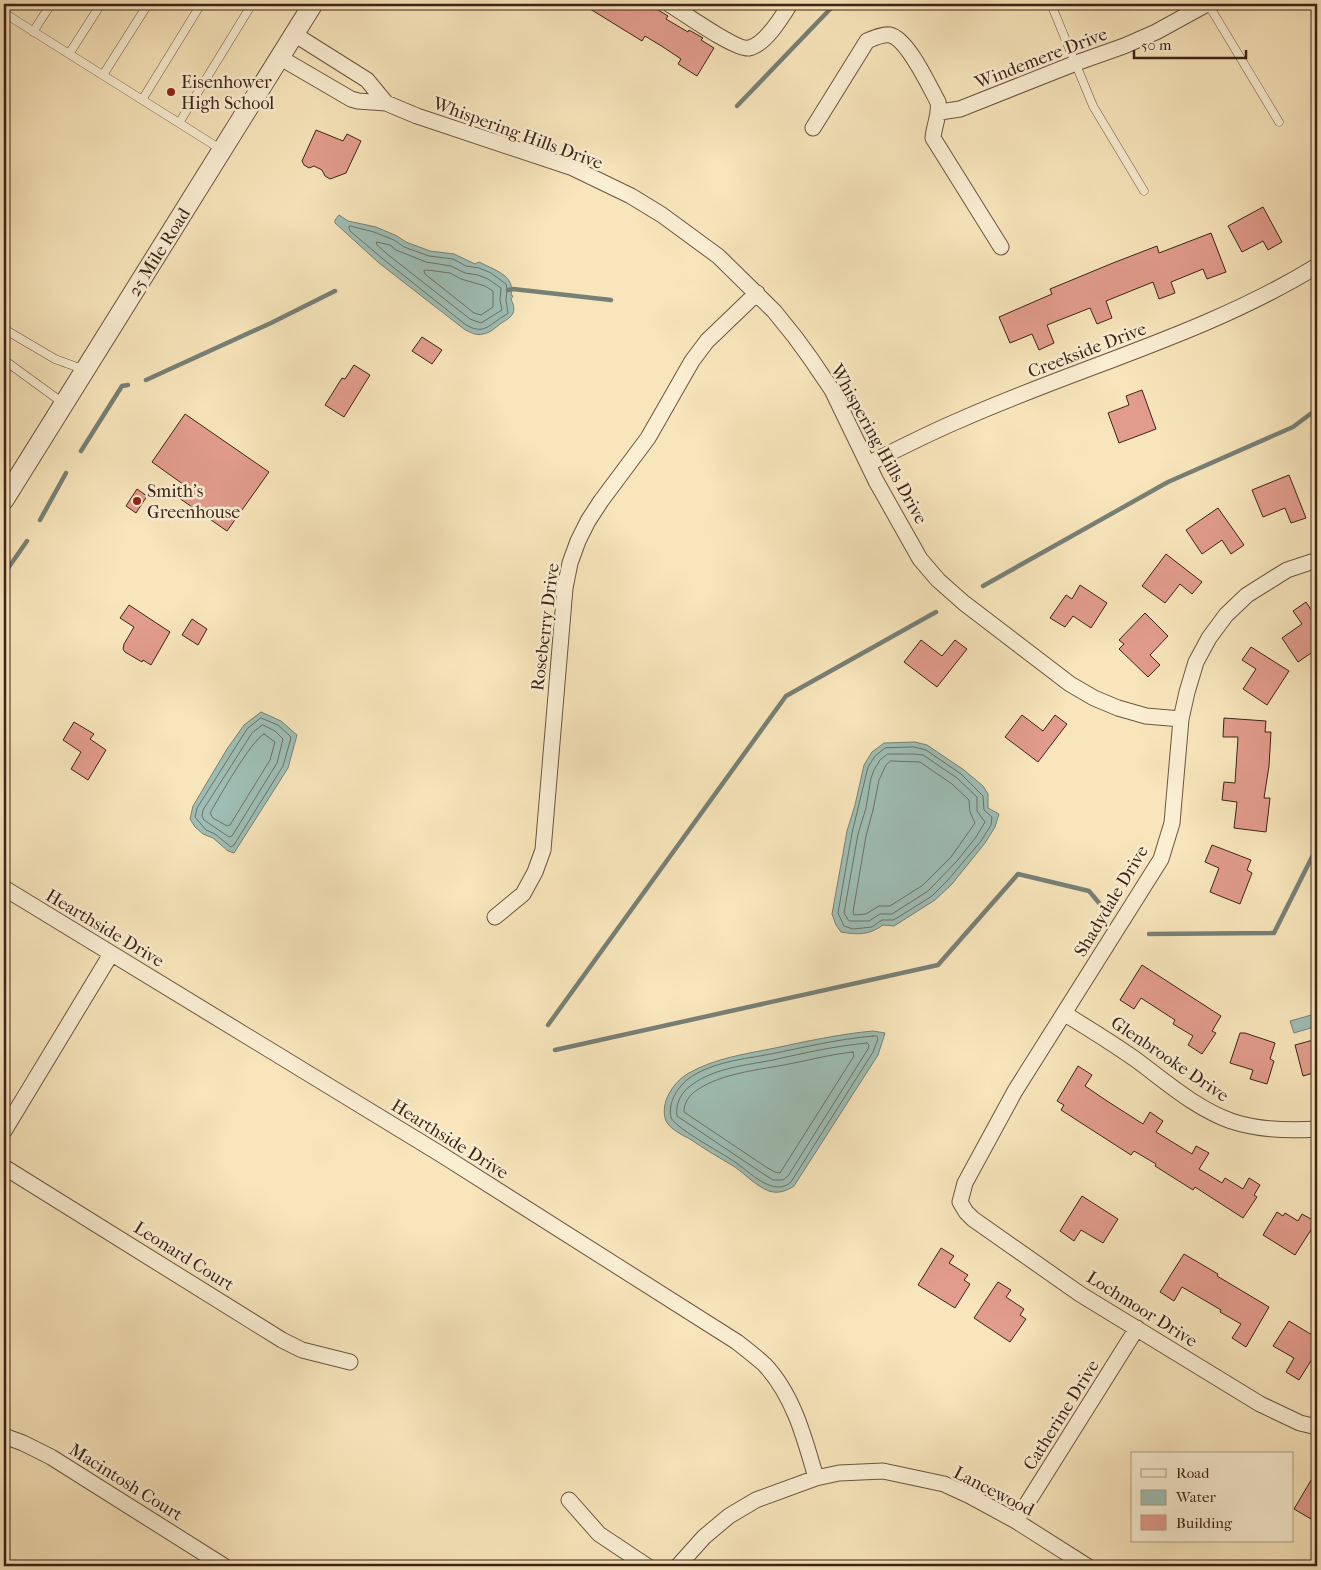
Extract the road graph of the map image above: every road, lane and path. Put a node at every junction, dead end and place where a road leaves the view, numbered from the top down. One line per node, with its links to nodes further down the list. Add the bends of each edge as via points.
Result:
1 (51, 4): 12 (lane)
2 (101, 4): 14 (lane)
3 (148, 4): 17 (lane)
4 (201, 4): 18 (lane)
5 (252, 4): 22 (lane)
6 (313, 4): 13 (street, 25 Mile Road)
7 (669, 4): 8 (street, via 747,49 765,38)
8 (790, 4)
9 (1051, 4): 16 (lane)
10 (1207, 4): 16 (street, Windemere Drive, via 1156,32); 21 (lane)
11 (4, 13): 12 (lane)
12 (33, 32): 14 (lane)
13 (294, 34): 15 (street, 25 Mile Road); 19 (street, Whispering Hills Drive, via 367,80)
14 (69, 54): 17 (lane)
15 (279, 57): 19 (street, Whispering Hills Drive, via 351,99); 24 (street, 25 Mile Road)
16 (1076, 63): 20 (street, Windemere Drive, via 960,109); 25 (lane, via 1093,106)
17 (103, 75): 18 (lane)
18 (142, 100): 22 (lane)
19 (386, 103): 28 (street, Whispering Hills Drive, via 573,168 631,196 711,251)
20 (940, 112): 23 (street, via 938,102 901,42 890,35 879,36 867,41); 26 (street, via 933,138)
21 (1279, 122)
22 (179, 123): 24 (lane)
23 (813, 128)
24 (222, 150): 31 (street, 25 Mile Road)
25 (1144, 191)
26 (1001, 247)
27 (1317, 266): 33 (street, Creekside Drive, via 1237,309 960,420)
28 (757, 293): 33 (street, Whispering Hills Drive, via 785,324 832,390); 38 (street, Roseberry Drive, via 707,341 692,361 648,438 601,501 578,541 565,588 543,850 523,894)
29 (4, 329): 31 (lane, via 55,359)
30 (4, 360): 32 (lane)
31 (85, 370): 32 (street, 25 Mile Road)
32 (64, 404): 34 (street, 25 Mile Road)
33 (868, 464): 36 (street, Whispering Hills Drive, via 920,559 964,603 1070,684 1094,698 1146,716)
34 (4, 500)
35 (1317, 560): 36 (street, Shadydale Drive, via 1267,581 1226,616 1196,662)
36 (1181, 719): 40 (street, Shadydale Drive, via 1172,823 1160,859)
37 (4, 888): 39 (street, Hearthside Drive)
38 (495, 917)
39 (111, 954): 42 (street); 49 (street, Hearthside Drive, via 450,1160 737,1342 764,1365 786,1394 800,1422)
40 (1065, 1014): 41 (street, Glenbrooke Drive, via 1111,1042 1179,1092 1231,1121 1264,1129); 44 (street, Shadydale Drive, via 1015,1091 965,1183)
41 (1317, 1129)
42 (4, 1130)
43 (4, 1168): 46 (street, Leonard Court, via 282,1340 302,1350)
44 (960, 1202): 45 (street, Lochmoor Drive, via 973,1219 1080,1294)
45 (1137, 1328): 47 (street, Lochmoor Drive, via 1260,1404 1300,1423); 51 (street, Catherine Drive)
46 (350, 1362)
47 (1317, 1427)
48 (4, 1436): 52 (street, Macintosh Court, via 51,1457)
49 (816, 1478): 51 (street, Lancewood, via 883,1471 944,1484); 54 (street, Lancewood, via 756,1500 729,1516 704,1537)
50 (569, 1500): 53 (street, via 599,1534)
51 (1016, 1521): 55 (street, Lancewood)
52 (224, 1566)
53 (647, 1566)
54 (678, 1566)
55 (1087, 1566)

